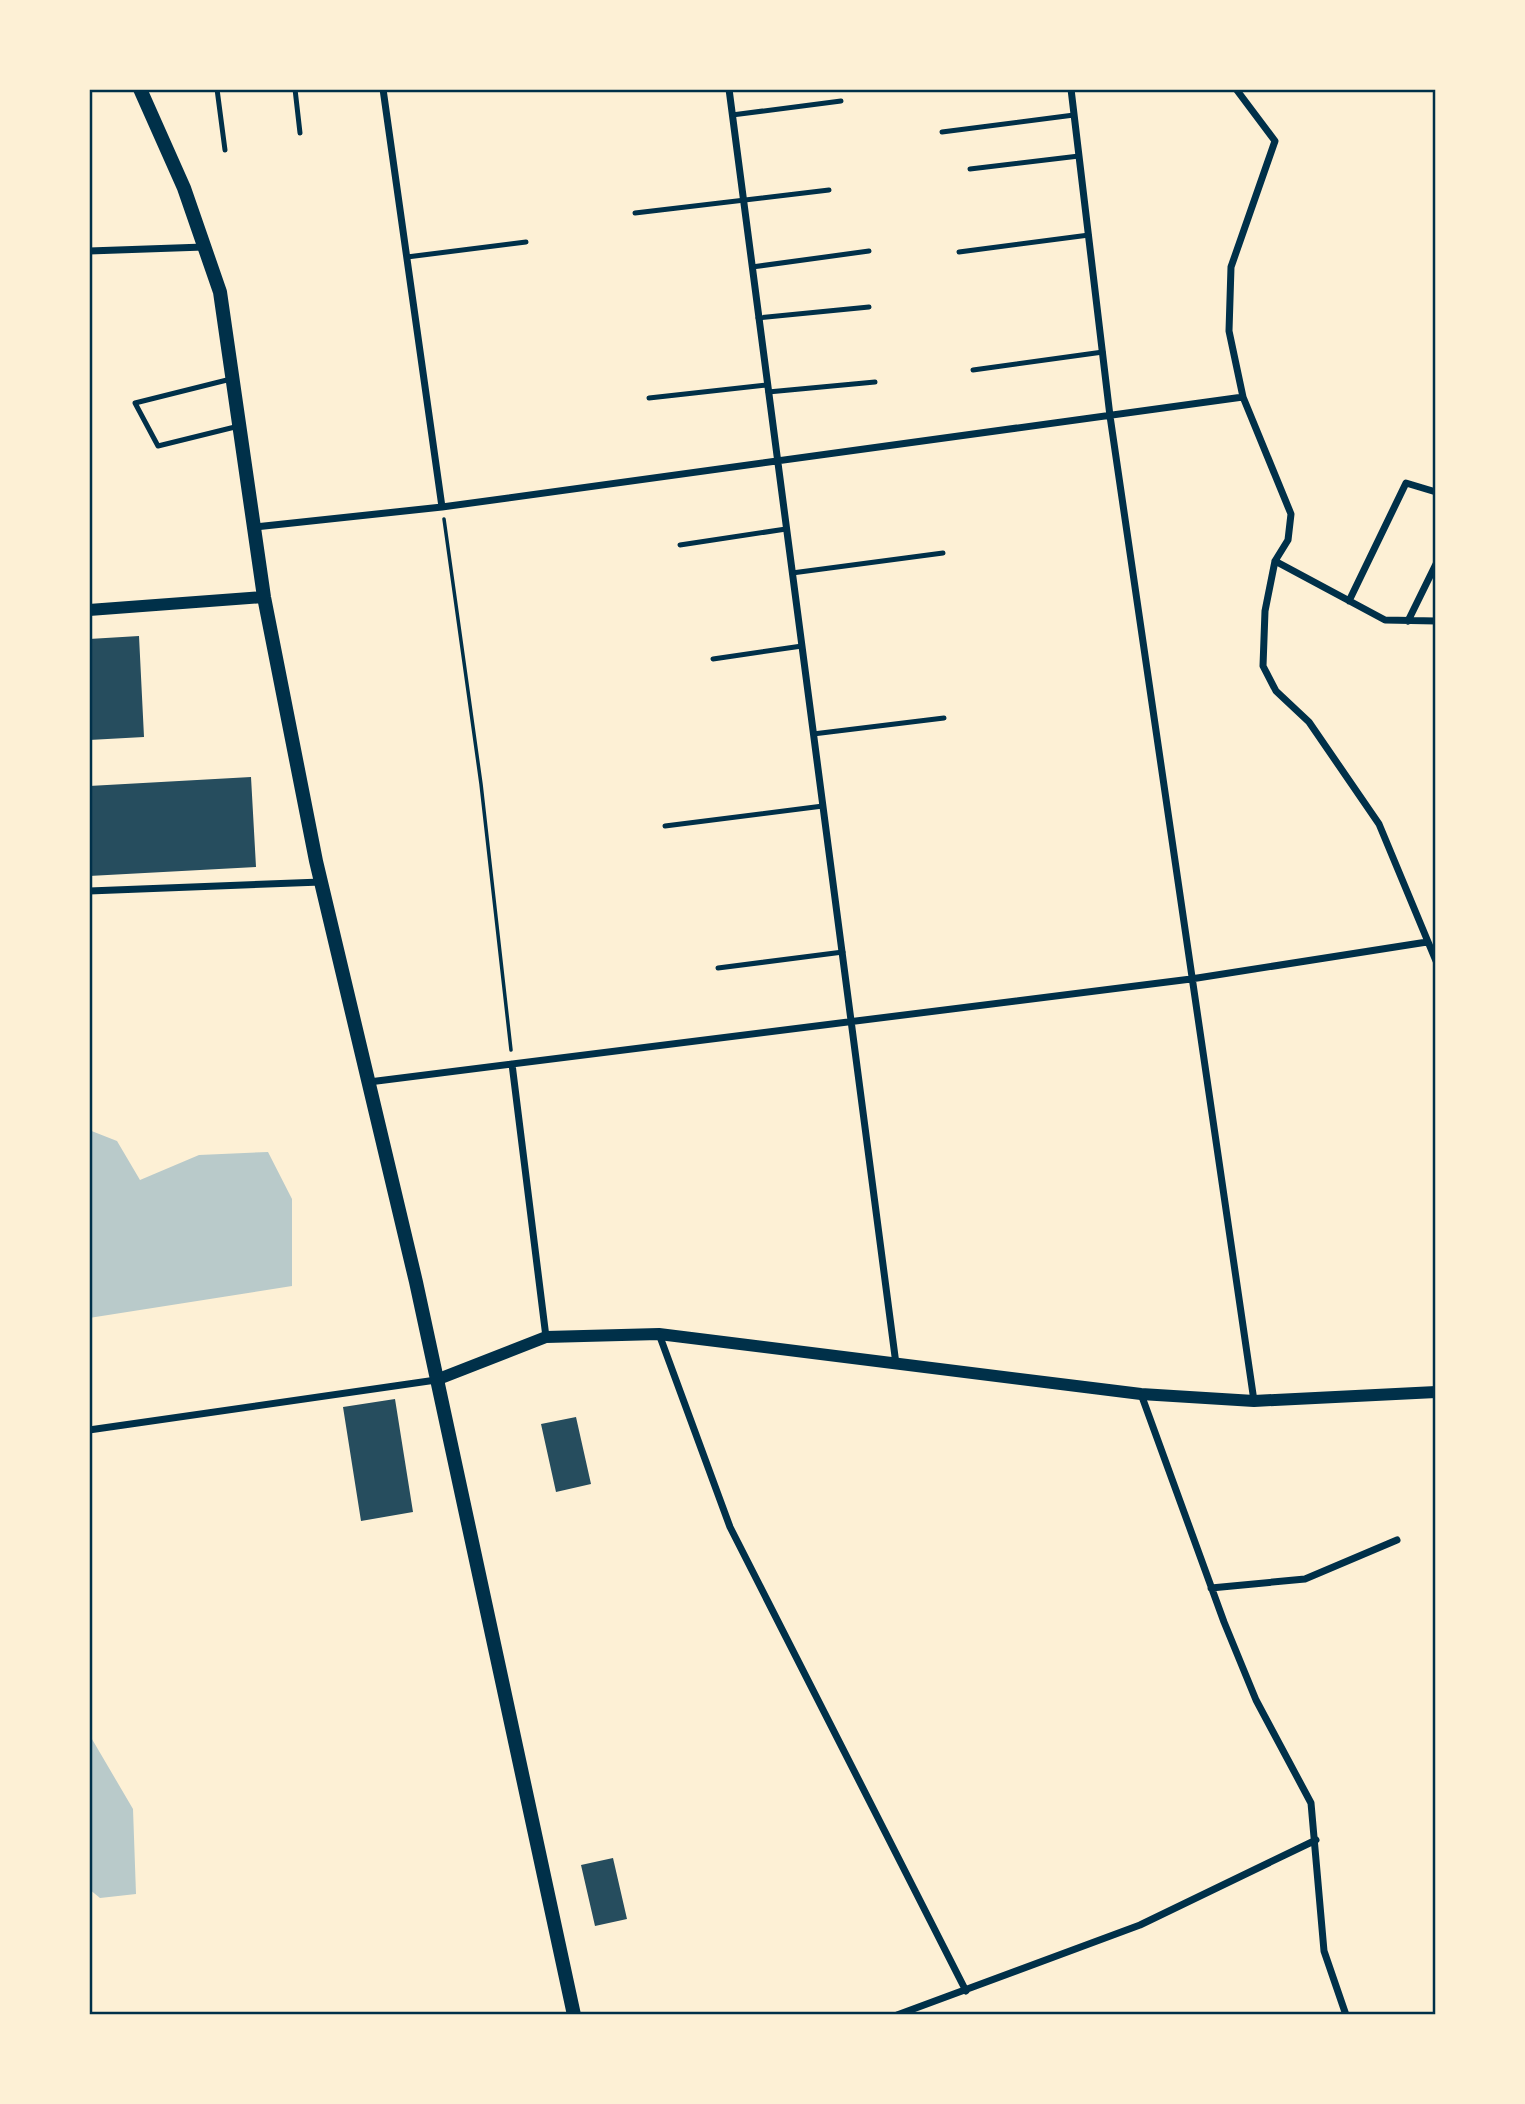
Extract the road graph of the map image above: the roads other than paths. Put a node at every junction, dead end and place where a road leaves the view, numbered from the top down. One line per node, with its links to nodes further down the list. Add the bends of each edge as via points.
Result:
1 (140, 89): 21 (main road)
2 (217, 89): 13 (lane)
3 (295, 89): 12 (lane)
4 (383, 89): 25 (street)
5 (729, 89): 9 (street)
6 (1071, 89): 10 (street)
7 (1236, 89): 34 (street, via 1275,141 1231,267 1229,331)
8 (841, 101): 9 (lane)
9 (732, 115): 17 (street)
10 (1074, 115): 11 (lane); 14 (street)
11 (942, 132)
12 (300, 133)
13 (225, 150)
14 (1079, 156): 15 (lane); 19 (street)
15 (970, 169)
16 (828, 190): 17 (lane)
17 (743, 199): 18 (lane); 26 (street)
18 (635, 214)
19 (1089, 235): 24 (lane); 29 (street)
20 (526, 242): 25 (lane)
21 (207, 246): 22 (street); 31 (main road, via 220,292)
22 (89, 251)
23 (869, 251): 26 (lane)
24 (959, 252)
25 (407, 257): 40 (street)
26 (752, 267): 28 (street)
27 (869, 307): 28 (lane)
28 (758, 318): 33 (street)
29 (1103, 352): 30 (lane); 36 (street)
30 (973, 370)
31 (234, 378): 37 (main road); 37 (lane, via 135,403 158,446)
32 (875, 382): 33 (lane)
33 (767, 388): 35 (lane); 38 (street)
34 (1243, 397): 36 (street); 45 (street, via 1291,514 1288,540)
35 (649, 398)
36 (1110, 416): 38 (street); 65 (street)
37 (240, 425): 41 (main road)
38 (777, 462): 40 (street); 42 (street)
39 (1436, 492): 49 (street, via 1406,484)
40 (442, 507): 41 (street)
41 (253, 528): 48 (main road)
42 (786, 529): 43 (lane); 47 (street)
43 (680, 545)
44 (943, 553): 47 (lane)
45 (1275, 561): 49 (street); 61 (street, via 1265,611 1263,666 1276,691 1309,722 1379,824)
46 (1436, 564): 51 (street)
47 (792, 573): 53 (street)
48 (264, 597): 50 (street); 59 (main road)
49 (1349, 601): 51 (street, via 1385,620)
50 (89, 610)
51 (1408, 621): 52 (street)
52 (1436, 621)
53 (802, 646): 54 (lane); 56 (street)
54 (713, 659)
55 (944, 718): 56 (lane)
56 (813, 734): 57 (street)
57 (823, 806): 58 (lane); 62 (street)
58 (665, 826)
59 (321, 882): 60 (street); 68 (main road)
60 (89, 891)
61 (1427, 942): 63 (street); 65 (street)
62 (843, 952): 64 (lane); 66 (street)
63 (1436, 961)
64 (718, 968)
65 (1191, 979): 66 (street); 75 (street)
66 (852, 1021): 67 (street); 71 (street)
67 (512, 1063): 68 (street); 70 (street)
68 (367, 1083): 72 (main road)
69 (659, 1334): 70 (street); 71 (street); 80 (street, via 730,1527)
70 (546, 1337): 72 (street)
71 (896, 1364): 74 (street)
72 (436, 1380): 76 (street); 81 (main road)
73 (1436, 1392): 75 (street)
74 (1141, 1394): 75 (street); 78 (street)
75 (1254, 1401)
76 (89, 1430)
77 (1396, 1539): 78 (street, via 1305,1579)
78 (1211, 1588): 79 (street, via 1256,1700 1311,1803)
79 (1316, 1840): 80 (street, via 1140,1924); 83 (street, via 1324,1951)
80 (966, 1991): 82 (street)
81 (574, 2015)
82 (897, 2015)
83 (1346, 2015)

